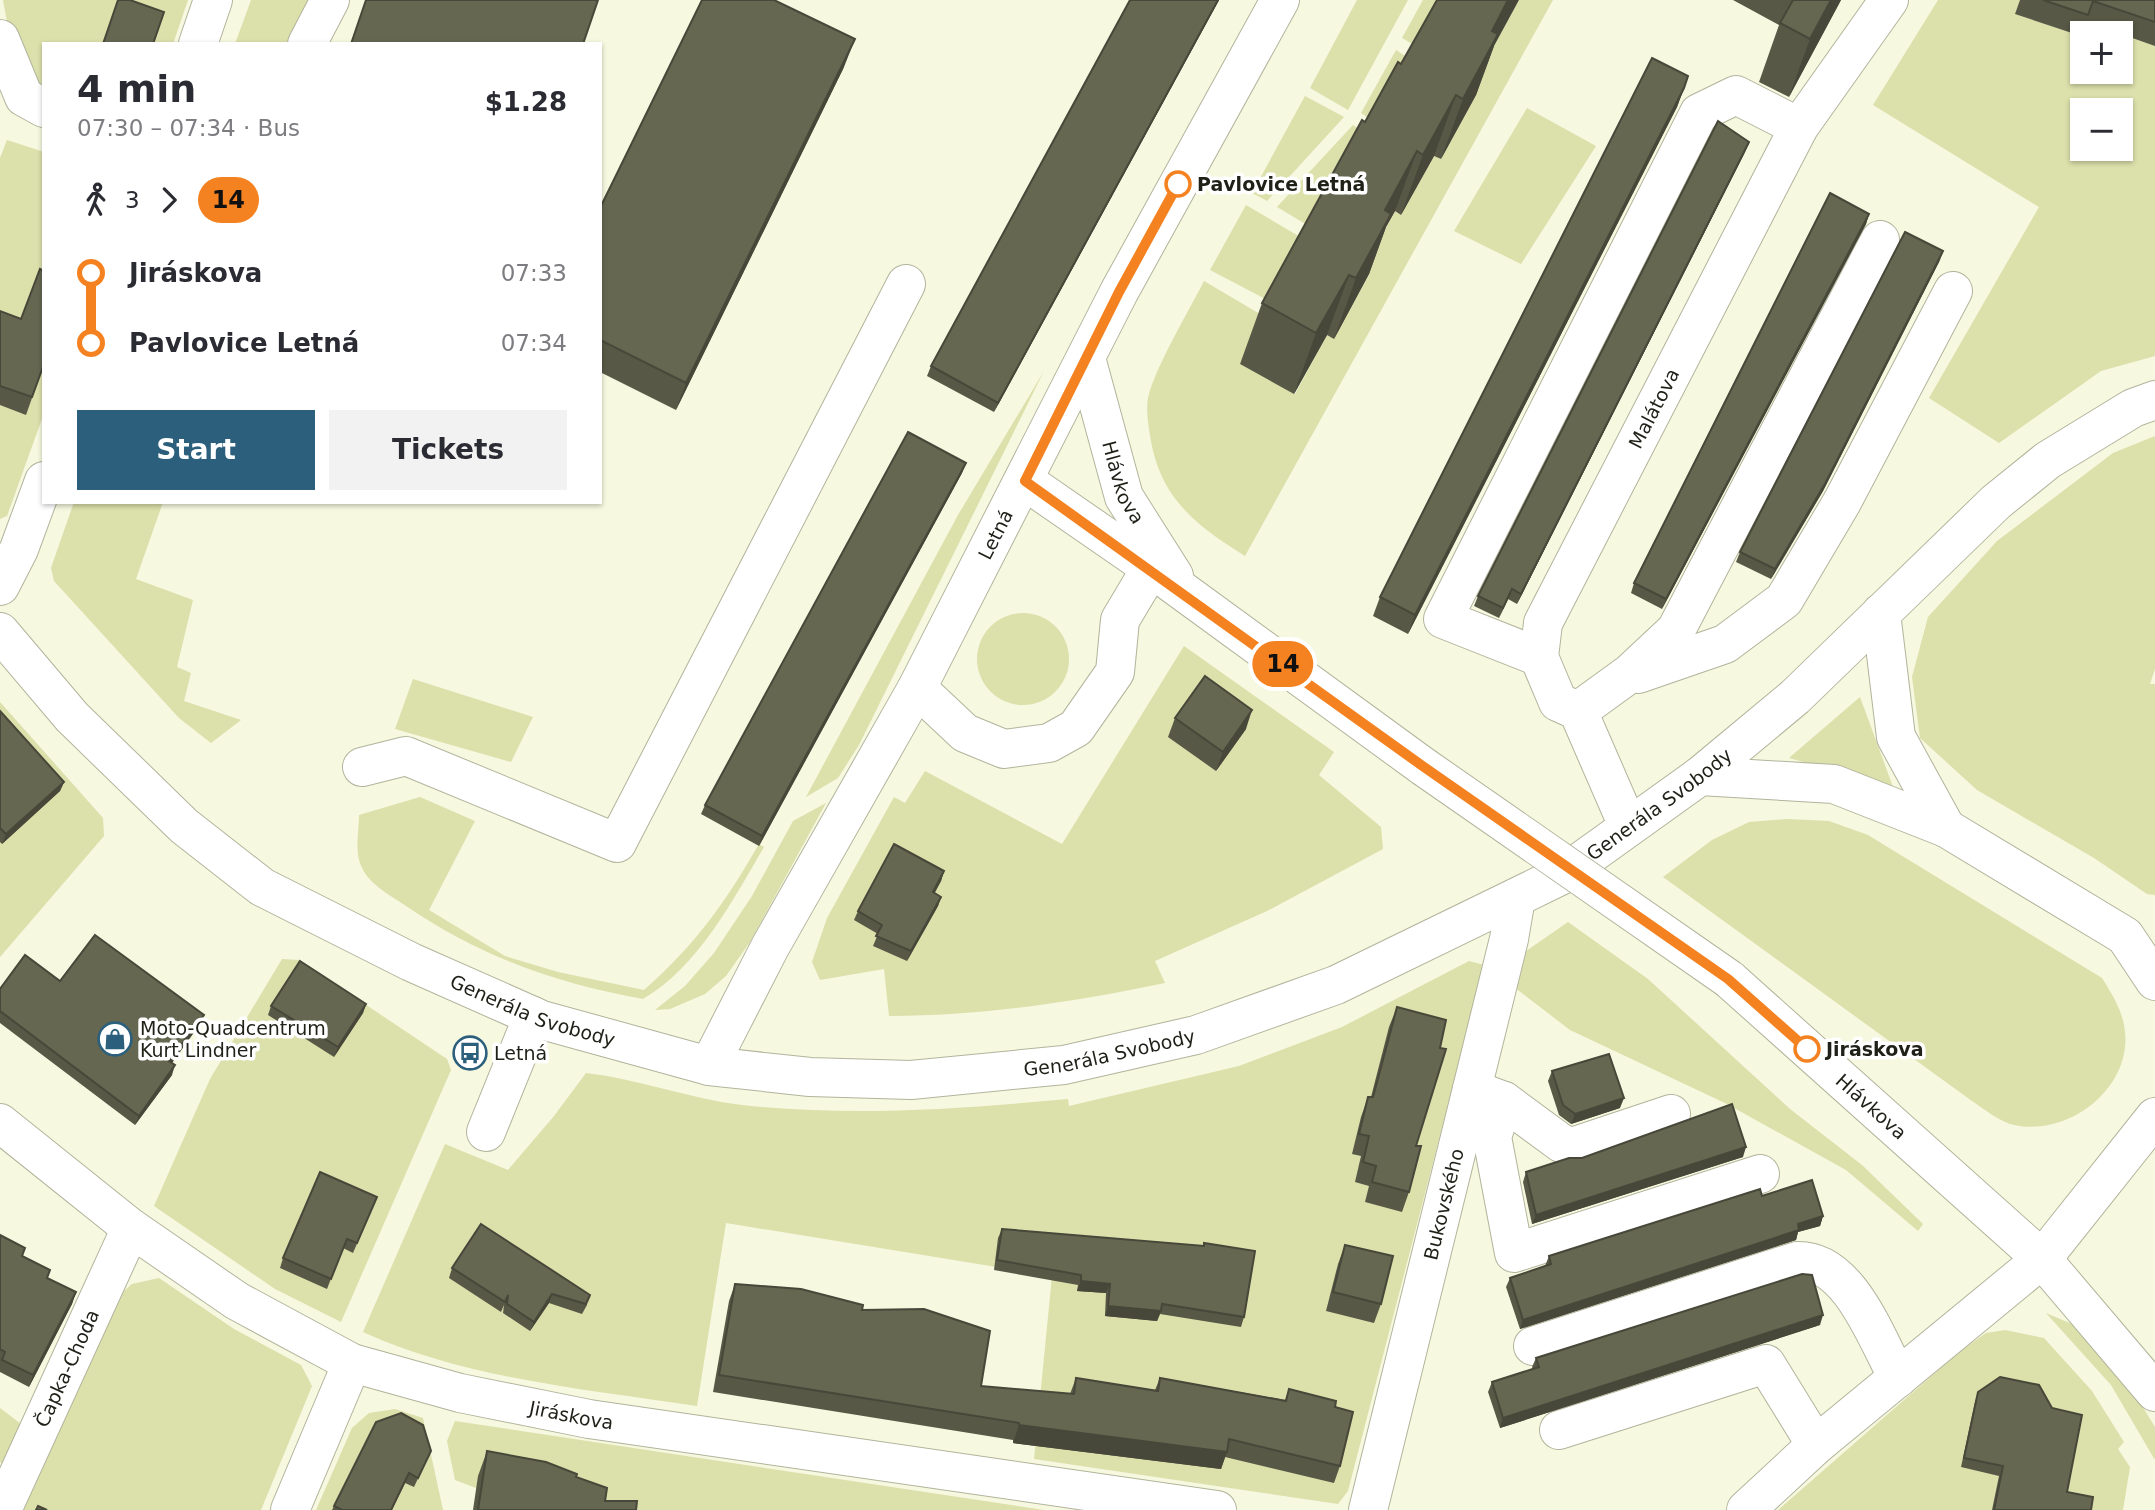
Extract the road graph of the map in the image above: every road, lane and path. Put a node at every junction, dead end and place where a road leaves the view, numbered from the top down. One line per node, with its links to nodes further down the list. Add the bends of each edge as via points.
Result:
1 (213, 0): 6 (street)
2 (330, 0): 7 (street)
3 (1280, 0): 13 (street, Letná)
4 (1889, 0): 9 (street, Malátova)
5 (0, 39): 8 (street, via 24,97)
6 (199, 42)
7 (308, 42)
8 (42, 107)
9 (1799, 127): 22 (street, Malátova, via 1542,623); 22 (street, via 1736,95 1699,113 1443,619)
10 (1880, 240): 23 (street, via 1676,630)
11 (906, 284): 26 (street, via 617,843 405,756)
12 (1952, 291): 23 (street, via 1842,502 1784,600 1725,644)
13 (1086, 358): 15 (street, Letná); 19 (street, Hlávkova, via 1124,497)
14 (2155, 400): 20 (street, Generála Svobody, via 2133,408 2048,460 1996,502)
15 (1025, 481): 17 (street, Hlávkova); 24 (street, Letná)
16 (42, 486): 18 (street)
17 (1151, 568): 19 (street, Hlávkova); 24 (street, via 1120,620 1115,672 1076,729 1049,743 1004,748 965,733)
18 (0, 586)
19 (1185, 593): 41 (street, Hlávkova, bridge, via 1728,979)
20 (1881, 613): 27 (street, Generála Svobody, via 1795,697); 29 (street, via 1896,737)
21 (0, 632): 32 (street, Generála Svobody, via 81,726 184,826 262,887 411,962)
22 (1539, 657): 25 (street, Malátova, via 1558,702)
23 (1622, 679): 25 (street)
24 (917, 688): 33 (street, Letná)
25 (1578, 711): 28 (street, Malátova)
26 (362, 767)
27 (1700, 776): 28 (street, Generála Svobody); 29 (street, via 1834,784)
28 (1628, 826): 30 (street, Generála Svobody, via 1562,875)
29 (1946, 828): 31 (street, via 2125,936)
30 (1516, 898): 33 (street, Generála Svobody, via 1336,985 1196,1035 1063,1065 911,1080 810,1077); 34 (street, Bukovského)
31 (2155, 981)
32 (533, 1016): 33 (street, Generála Svobody); 38 (street)
33 (709, 1066)
34 (1488, 1095): 35 (street, via 1572,1147); 39 (street, via 1514,1253); 51 (street, Bukovského)
35 (1671, 1114)
36 (2155, 1117): 41 (street)
37 (0, 1123): 40 (street, Jiráskova)
38 (486, 1132)
39 (1760, 1174)
40 (131, 1228): 43 (street, Jiráskova, via 237,1301); 48 (street, Čapka-Choda)
41 (2042, 1259): 44 (street); 45 (street, Hlávkova)
42 (1533, 1346): 44 (street, via 1797,1261 1812,1261 1825,1266 1848,1288)
43 (352, 1363): 49 (street); 50 (street, Jiráskova, via 460,1393 589,1419)
44 (1898, 1378): 47 (street)
45 (2155, 1392)
46 (1559, 1430): 47 (street, via 1766,1364)
47 (1816, 1445): 52 (street)
48 (2, 1510)
49 (290, 1510)
50 (1217, 1510)
51 (1368, 1510)
52 (1746, 1510)

